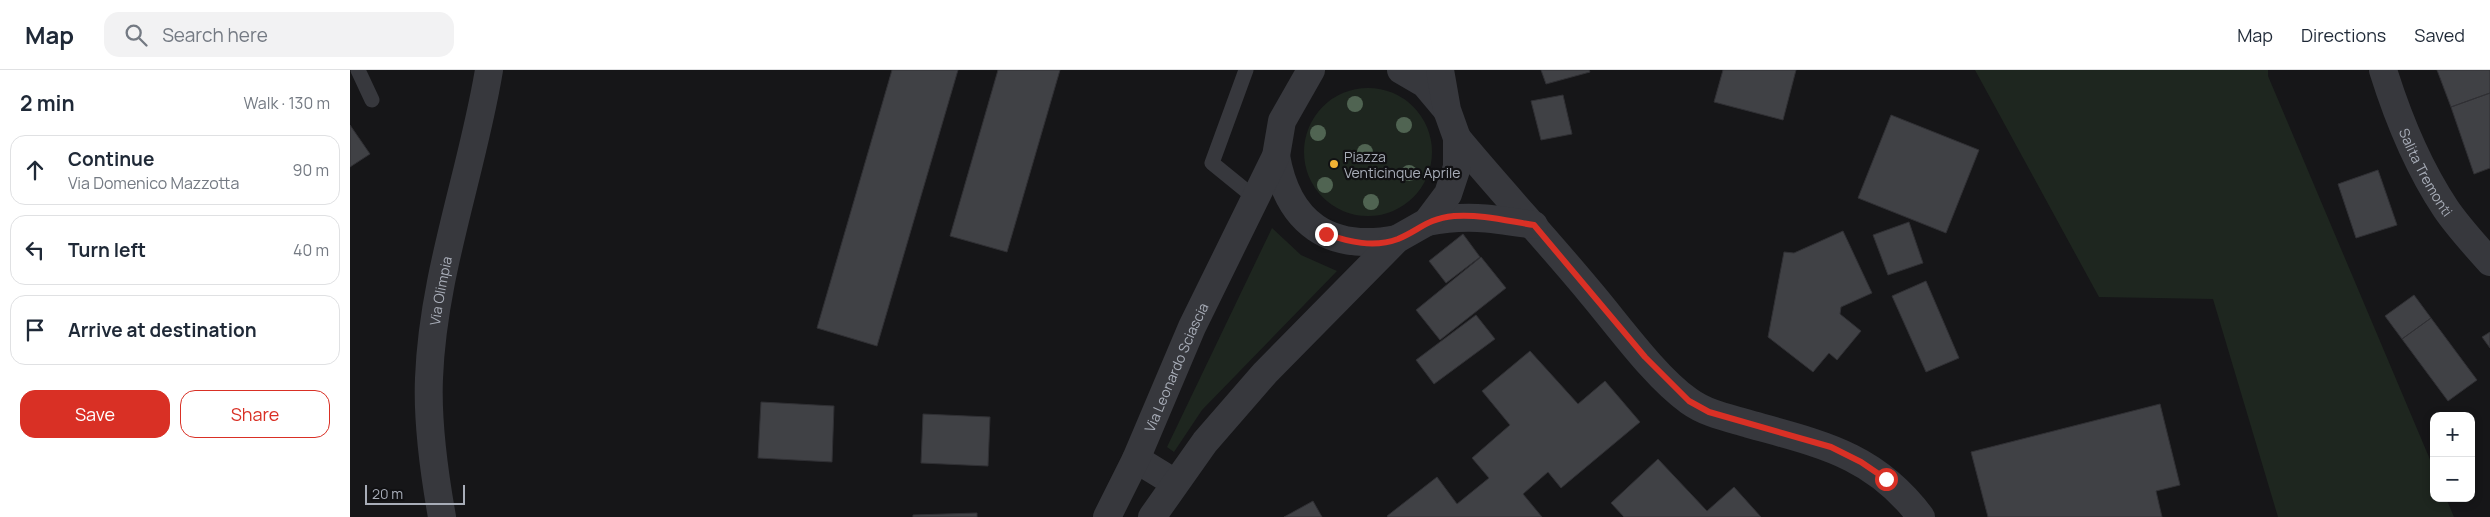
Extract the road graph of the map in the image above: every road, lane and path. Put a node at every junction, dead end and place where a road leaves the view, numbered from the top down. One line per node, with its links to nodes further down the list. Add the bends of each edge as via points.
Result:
1 (358, 70): 9 (lane)
2 (489, 70): 20 (street, Via Olimpia, via 437,304 429,378 430,429)
3 (1246, 70): 13 (lane, via 1212,163)
4 (1332, 70): 8 (street)
5 (1402, 70): 10 (street, via 1425,84)
6 (1440, 70): 10 (street)
7 (2383, 70): 17 (street, Salita Tremonti, via 2406,132 2431,185 2447,211)
8 (1306, 81): 12 (street, via 1282,121)
9 (372, 100)
10 (1447, 110): 11 (street)
11 (1457, 138): 14 (street, via 1457,167 1448,194); 15 (street)
12 (1276, 156): 13 (street, Via Leonardo Sciascia); 16 (street, via 1280,180 1306,221 1326,234 1349,242 1374,244)
13 (1250, 207): 18 (street, Via Leonardo Sciascia, via 1192,327)
14 (1427, 222): 15 (street, via 1454,216 1477,216); 16 (street)
15 (1534, 225): 23 (street, via 1645,357 1689,401 1709,412 1831,447 1886,479)
16 (1397, 239): 19 (street, via 1265,373 1205,442)
17 (2490, 262)
18 (1136, 459): 19 (street); 21 (street, Via Leonardo Sciascia)
19 (1175, 483): 22 (street)
20 (442, 517)
21 (1106, 517)
22 (1152, 517)
23 (1921, 517)

